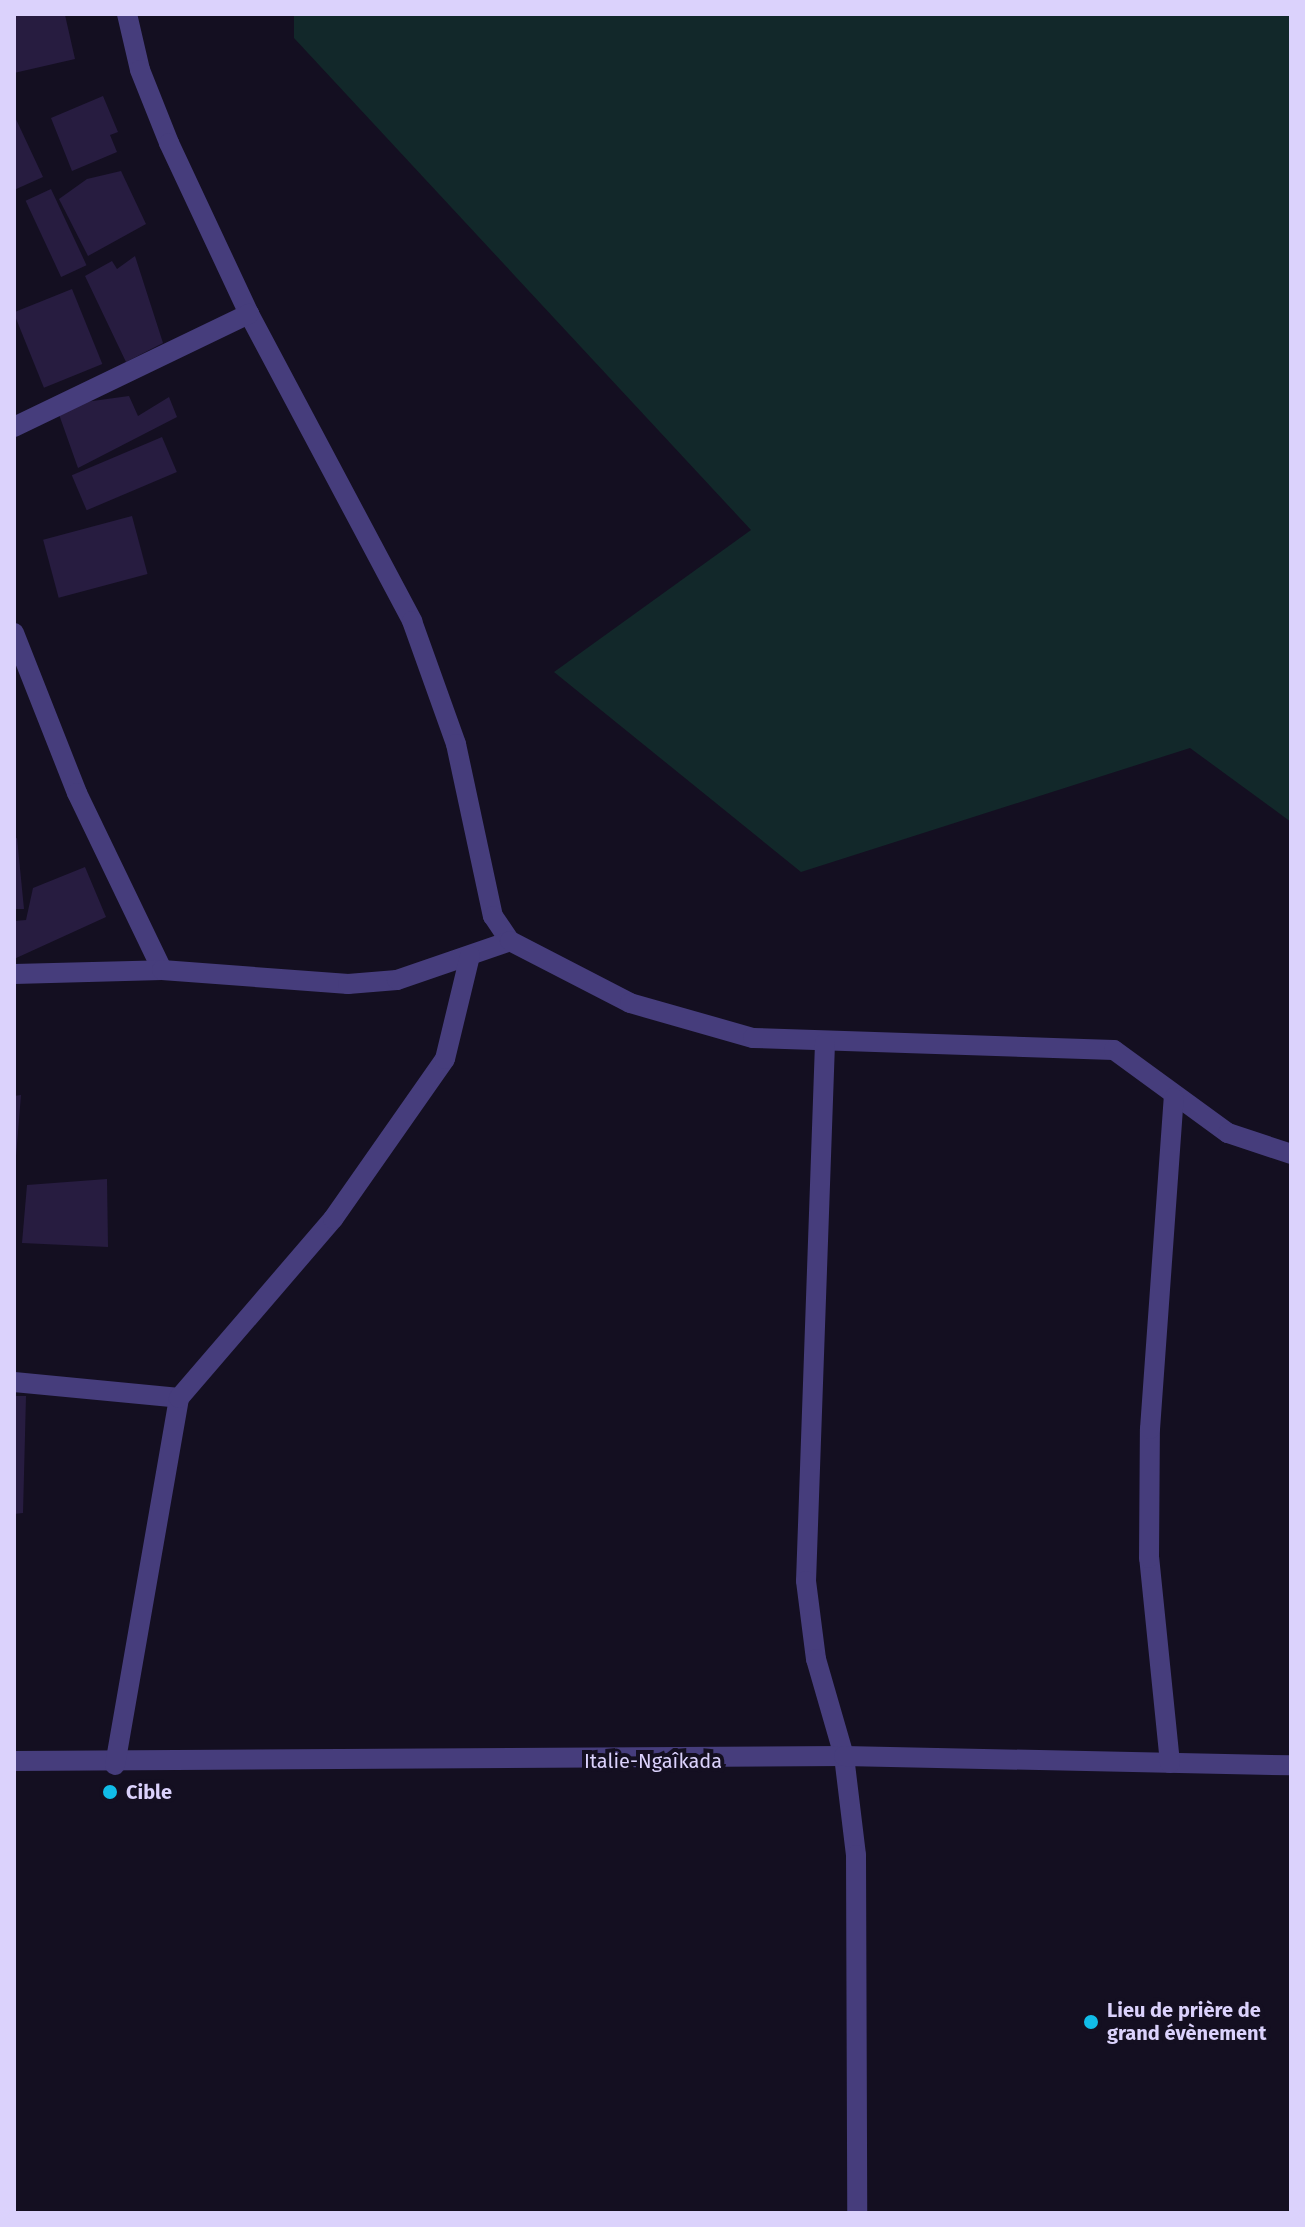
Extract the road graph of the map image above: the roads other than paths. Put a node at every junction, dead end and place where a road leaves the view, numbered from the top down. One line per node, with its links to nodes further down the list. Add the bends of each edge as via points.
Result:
1 (127, 14): 2 (street, via 140,70 169,143)
2 (249, 314): 3 (street); 5 (street, via 412,621 456,744 493,916)
3 (14, 427)
4 (16, 646): 7 (street, via 77,793)
5 (510, 941): 6 (street); 9 (street, via 630,1003 753,1038)
6 (470, 956): 7 (street, via 397,980 348,984); 13 (street, via 445,1059 333,1219)
7 (162, 970): 8 (street)
8 (14, 974)
9 (825, 1043): 10 (street, via 1091,1046 1114,1050); 14 (street, via 806,1581 816,1659)
10 (1174, 1098): 11 (street, via 1228,1133); 16 (street, via 1150,1429 1149,1558)
11 (1291, 1154)
12 (14, 1382): 13 (street)
13 (179, 1398): 17 (street)
14 (844, 1756): 16 (street, Italie-Ngaîkada); 17 (street, Italie-Ngaîkada); 19 (street, via 856,1855)
15 (14, 1761): 17 (street, Italie-Ngaîkada)
16 (1170, 1763): 18 (street, Italie-Ngaîkada)
17 (115, 1765)
18 (1291, 1765)
19 (857, 2213)

